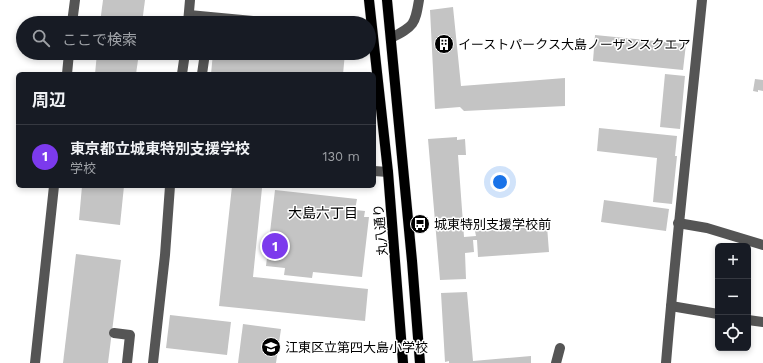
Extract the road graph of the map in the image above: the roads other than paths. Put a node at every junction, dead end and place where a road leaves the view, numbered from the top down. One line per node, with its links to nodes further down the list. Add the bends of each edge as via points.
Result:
1 (75, 0): 7 (street)
2 (190, 0): 8 (street)
3 (369, 0): 9 (main road, 丸八通り)
4 (387, 0): 10 (main road)
5 (419, 0): 10 (street, via 414,24)
6 (702, 0): 22 (street)
7 (73, 16)
8 (188, 16)
9 (371, 16)
10 (391, 38): 34 (main road)
11 (68, 60): 15 (street)
12 (183, 60): 16 (street)
13 (204, 60): 17 (street)
14 (376, 60): 19 (main road, 丸八通り)
15 (67, 72)
16 (182, 72)
17 (202, 72)
18 (376, 171): 19 (street)
19 (388, 172): 33 (main road, 丸八通り)
20 (54, 188): 30 (street)
21 (170, 188): 32 (street)
22 (678, 223): 23 (street, via 707,228); 24 (street)
23 (763, 245)
24 (671, 306): 25 (street); 36 (street)
25 (715, 313)
26 (751, 320): 27 (street)
27 (763, 322)
28 (114, 334): 31 (street, via 130,335)
29 (560, 348): 35 (street)
30 (35, 363)
31 (127, 363)
32 (153, 363)
33 (403, 363)
34 (420, 363)
35 (556, 363)
36 (666, 363)

